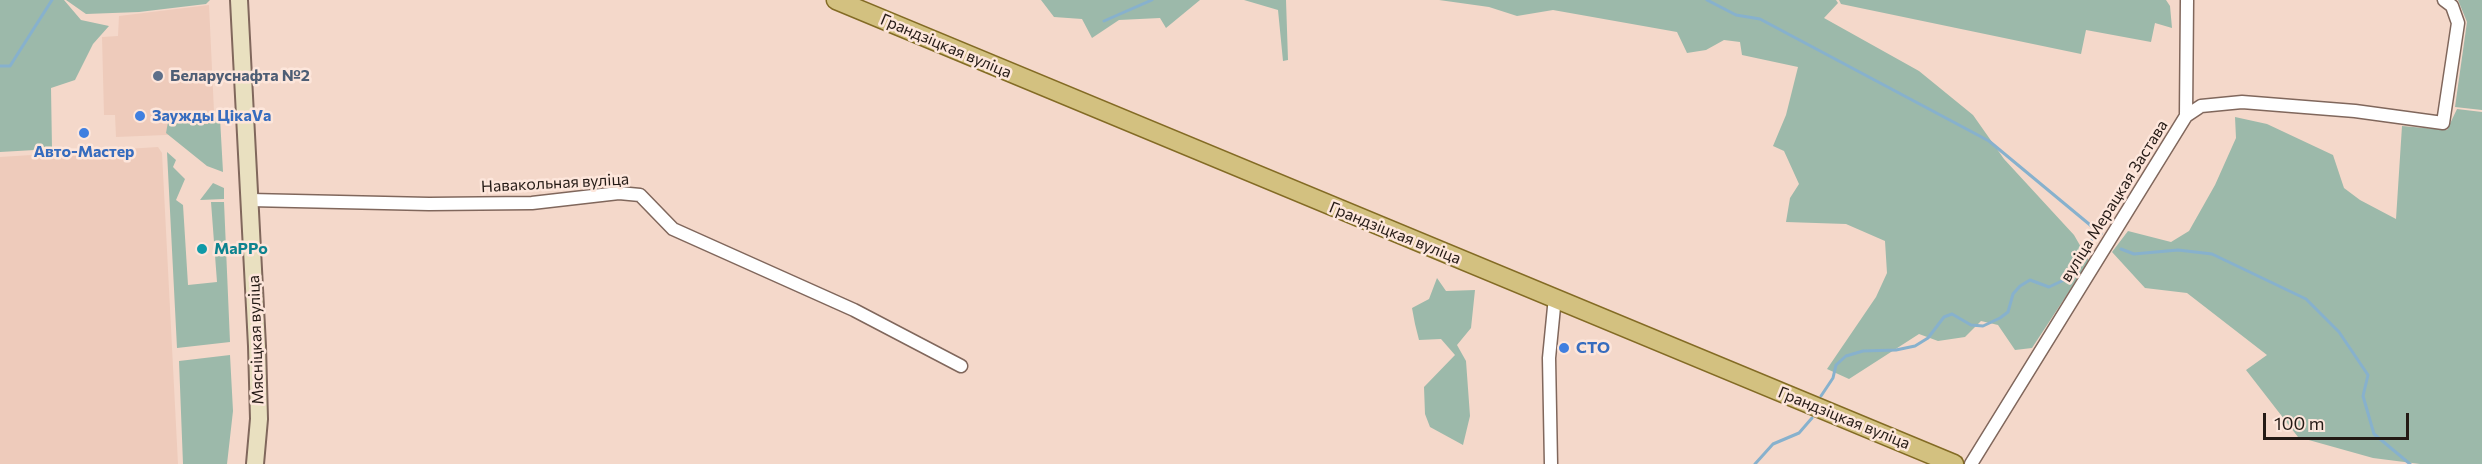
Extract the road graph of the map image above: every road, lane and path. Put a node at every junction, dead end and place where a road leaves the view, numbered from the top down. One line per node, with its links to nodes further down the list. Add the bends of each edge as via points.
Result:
1 (239, 0): 6 (main road, Мясніцкая вуліца)
2 (836, 0): 7 (main road, Грандзіцкая вуліца)
3 (2187, 0): 5 (street)
4 (2444, 0): 5 (street, вуліца Мерацкая Застава, via 2452,6 2458,23 2443,123 2242,102 2200,106)
5 (2186, 116): 12 (street, вуліца Мерацкая Застава)
6 (250, 200): 8 (street, Навакольная вуліца, via 509,203 619,193 640,195 673,229 854,310); 9 (main road, Мясніцкая вуліца, via 259,419)
7 (1557, 298): 10 (street, via 1549,358); 11 (main road, Грандзіцкая вуліца)
8 (961, 366)
9 (255, 464)
10 (1551, 464)
11 (1954, 464)
12 (1971, 464)

